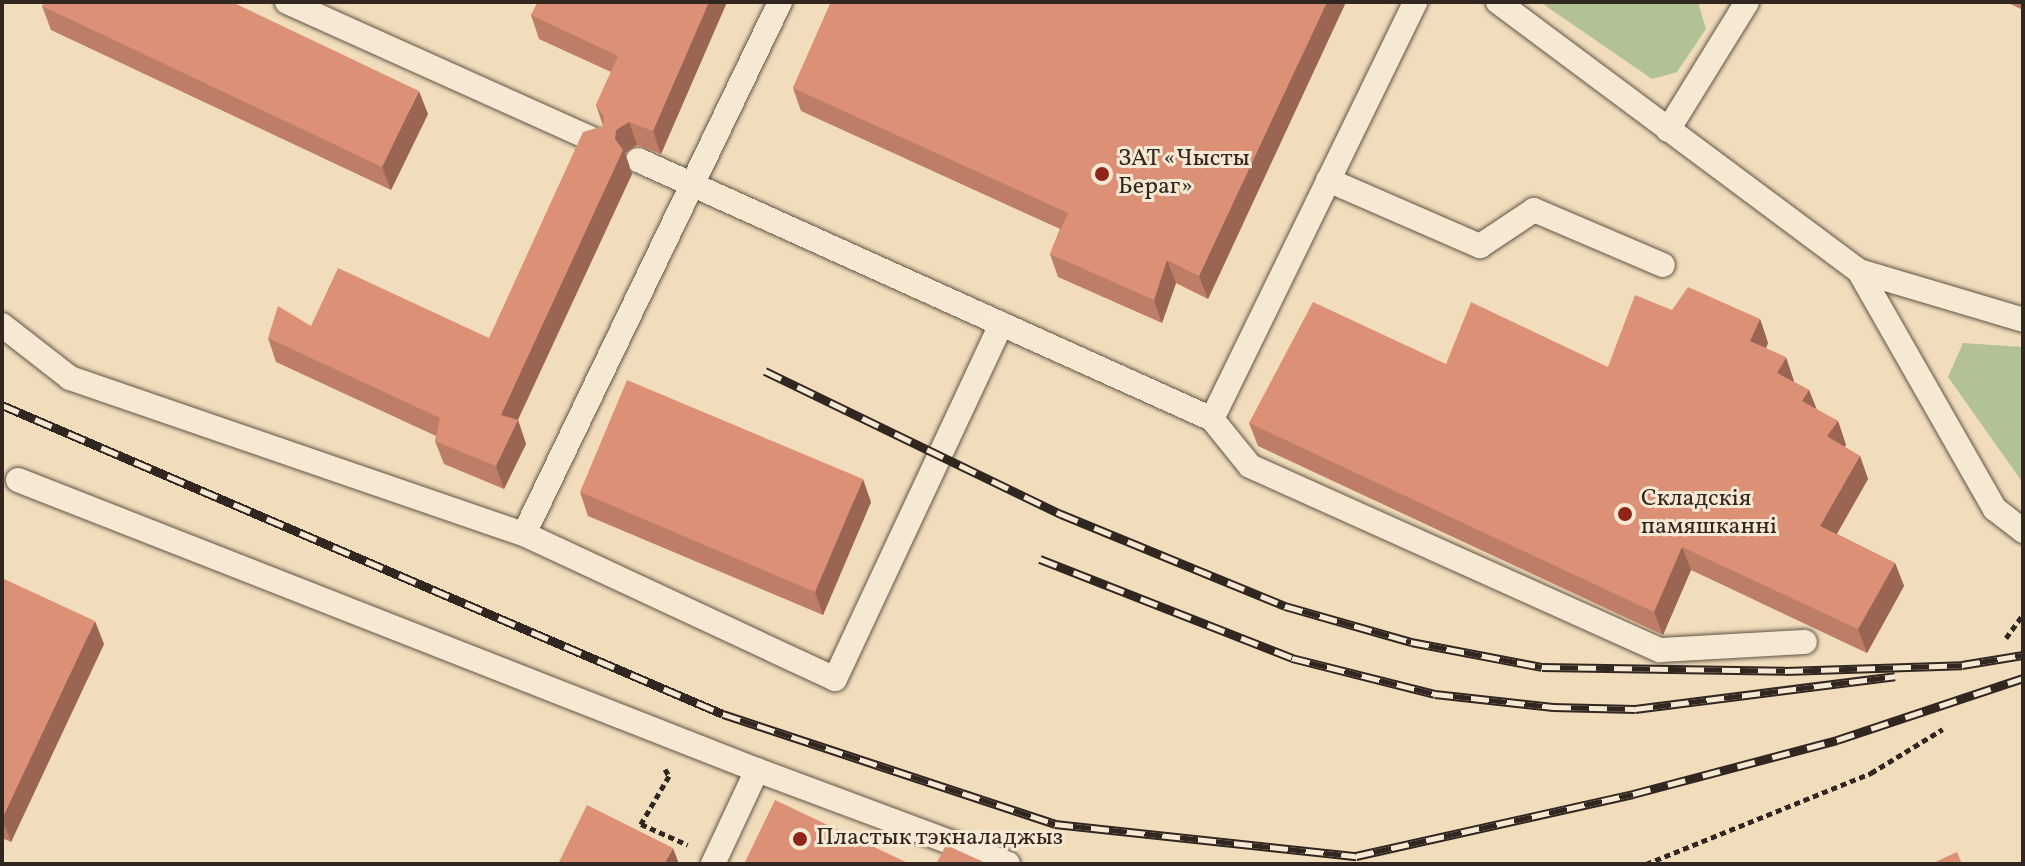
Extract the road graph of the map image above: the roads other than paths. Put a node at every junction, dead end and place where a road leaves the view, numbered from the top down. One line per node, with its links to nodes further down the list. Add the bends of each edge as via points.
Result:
1 (287, 2): 7 (lane)
2 (780, 2): 10 (lane)
3 (1415, 2): 9 (lane)
4 (1498, 2): 6 (lane)
5 (1747, 2): 6 (lane)
6 (1668, 130): 12 (lane)
7 (598, 142)
8 (638, 160): 10 (lane)
9 (1328, 180): 11 (lane, via 1480,246 1534,210); 16 (lane)
10 (695, 186): 14 (lane); 19 (lane)
11 (1663, 265)
12 (1859, 271): 13 (lane); 18 (lane, via 1995,509)
13 (2023, 320)
14 (1001, 324): 16 (lane); 19 (lane, via 835,679)
15 (2, 325): 19 (lane, via 70,378)
16 (1212, 419): 20 (lane, via 1250,466 1660,650)
17 (18, 480): 21 (lane)
18 (2023, 531)
19 (524, 534)
20 (1805, 642)
21 (757, 770): 22 (lane); 23 (lane)
22 (713, 864)
23 (1008, 864)

